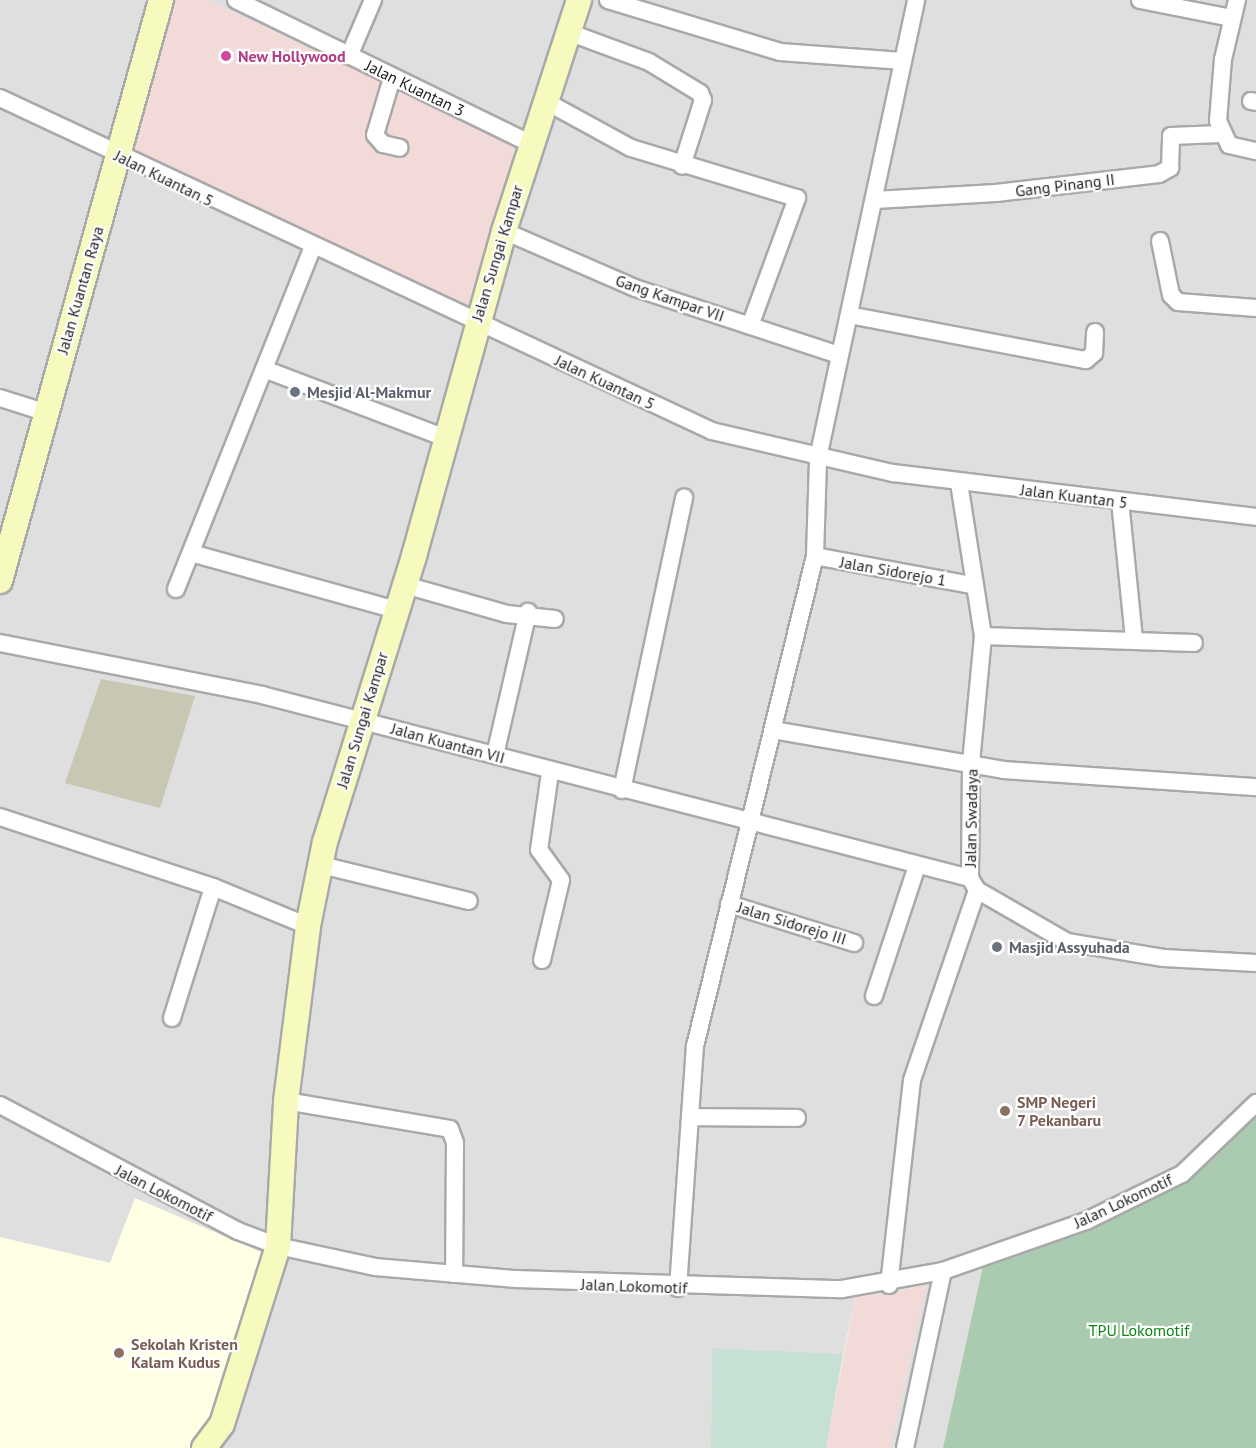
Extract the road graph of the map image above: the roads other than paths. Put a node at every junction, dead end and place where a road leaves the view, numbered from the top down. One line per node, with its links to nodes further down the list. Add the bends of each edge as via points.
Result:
1 (160, 0): 20 (street, Jalan Kuantan Raya)
2 (236, 0): 11 (street, Jalan Kuantan 3)
3 (373, 0): 11 (street)
4 (579, 0): 10 (street, Jalan Sungai Kampar)
5 (608, 0): 12 (street, via 780,52)
6 (916, 0): 12 (street)
7 (1140, 0): 9 (street)
8 (1237, 0): 9 (street)
9 (1232, 18): 16 (street, via 1223,59)
10 (568, 32): 15 (street, Jalan Sungai Kampar); 21 (street, via 649,62 700,93 703,100)
11 (349, 56): 13 (street, Jalan Kuantan 3)
12 (903, 60): 22 (street)
13 (392, 78): 17 (street, Jalan Kuantan 3); 18 (street, via 375,135 383,144)
14 (0, 98): 20 (street, Jalan Kuantan 5, via 74,128)
15 (545, 101): 17 (street, Jalan Sungai Kampar); 21 (street, via 631,148)
16 (1220, 134): 19 (street, via 1229,145); 22 (street, Gang Pinang II, via 1171,136 1170,168 1159,174 996,193)
17 (531, 144): 23 (street, Jalan Sungai Kampar)
18 (400, 148)
19 (1256, 151)
20 (119, 158): 25 (street, Jalan Kuantan 5); 34 (street, Jalan Kuantan Raya)
21 (682, 166): 29 (street, via 797,198)
22 (875, 200): 27 (street)
23 (504, 231): 28 (street, Jalan Sungai Kampar); 29 (street, Gang Kampar VII, via 635,288)
24 (1160, 241): 26 (street, via 1171,295 1178,302)
25 (313, 247): 28 (street, Jalan Kuantan 5); 32 (street)
26 (1256, 308)
27 (849, 315): 30 (street, via 1086,360 1094,353); 31 (street)
28 (476, 323): 35 (street, Jalan Sungai Kampar); 36 (street, Jalan Kuantan 5, via 706,428)
29 (750, 326): 31 (street, Gang Kampar VII)
30 (1095, 333)
31 (839, 355): 36 (street)
32 (264, 369): 35 (street); 41 (street)
33 (0, 398): 34 (street)
34 (44, 412): 43 (street, Jalan Kuantan Raya)
35 (446, 438): 44 (street, Jalan Sungai Kampar)
36 (818, 458): 37 (street, Jalan Kuantan 5); 42 (street)
37 (959, 483): 39 (street, Jalan Kuantan 5); 45 (street, Jalan Swadaya)
38 (684, 498): 60 (street)
39 (1120, 501): 40 (street, Jalan Kuantan 5); 51 (street)
40 (1256, 517)
41 (191, 553): 46 (street); 47 (street)
42 (815, 556): 45 (street, Jalan Sidorejo 1); 55 (street)
43 (0, 581)
44 (405, 585): 47 (street, Jalan Sungai Kampar); 48 (street, via 507,614)
45 (972, 585): 50 (street, Jalan Swadaya)
46 (176, 589)
47 (396, 610): 54 (street, Jalan Sungai Kampar)
48 (528, 612): 49 (street); 56 (street)
49 (555, 619)
50 (983, 636): 51 (street); 57 (street, Jalan Swadaya)
51 (1134, 639): 53 (street)
52 (0, 643): 54 (street, Jalan Kuantan VII)
53 (1194, 643)
54 (359, 720): 56 (street, Jalan Kuantan VII); 63 (street, Jalan Sungai Kampar)
55 (773, 730): 57 (street); 62 (street)
56 (495, 755): 58 (street, Jalan Kuantan VII)
57 (971, 763): 59 (street, via 1004,770); 65 (street, Jalan Swadaya)
58 (550, 773): 60 (street, Jalan Kuantan VII); 71 (street, via 539,850 561,880)
59 (1256, 787)
60 (622, 790): 62 (street, Jalan Kuantan VII)
61 (0, 817): 66 (street)
62 (752, 822): 64 (street, Jalan Kuantan VII); 68 (street)
63 (321, 864): 67 (street); 69 (street, Jalan Sungai Kampar)
64 (916, 866): 65 (street, Jalan Kuantan VII); 73 (street)
65 (974, 884): 72 (street, Jalan Kuantan VII, via 1067,942 1164,958); 83 (street, Jalan Swadaya, via 912,1080)
66 (213, 887): 69 (street); 74 (street)
67 (469, 901)
68 (729, 904): 70 (street, Jalan Sidorejo III); 78 (street, via 695,1046)
69 (308, 926): 75 (street, Jalan Sungai Kampar)
70 (855, 943)
71 (542, 960)
72 (1256, 963)
73 (874, 996)
74 (172, 1018)
75 (286, 1101): 80 (street, Jalan Sungai Kampar); 82 (street, via 450,1129 455,1143)
76 (1256, 1103): 81 (street, Jalan Lokomotif, via 1182,1174 1086,1221)
77 (0, 1105): 80 (street, Jalan Lokomotif, via 238,1231)
78 (690, 1117): 79 (street); 84 (street)
79 (797, 1118)
80 (278, 1246): 82 (street, Jalan Lokomotif, via 375,1267); 85 (street, Jalan Sungai Kampar, via 222,1424)
81 (943, 1271): 83 (street, Jalan Lokomotif); 86 (street)
82 (454, 1274): 84 (street, Jalan Lokomotif)
83 (889, 1285): 84 (street, Jalan Lokomotif)
84 (678, 1288)
85 (204, 1448)
86 (905, 1448)

